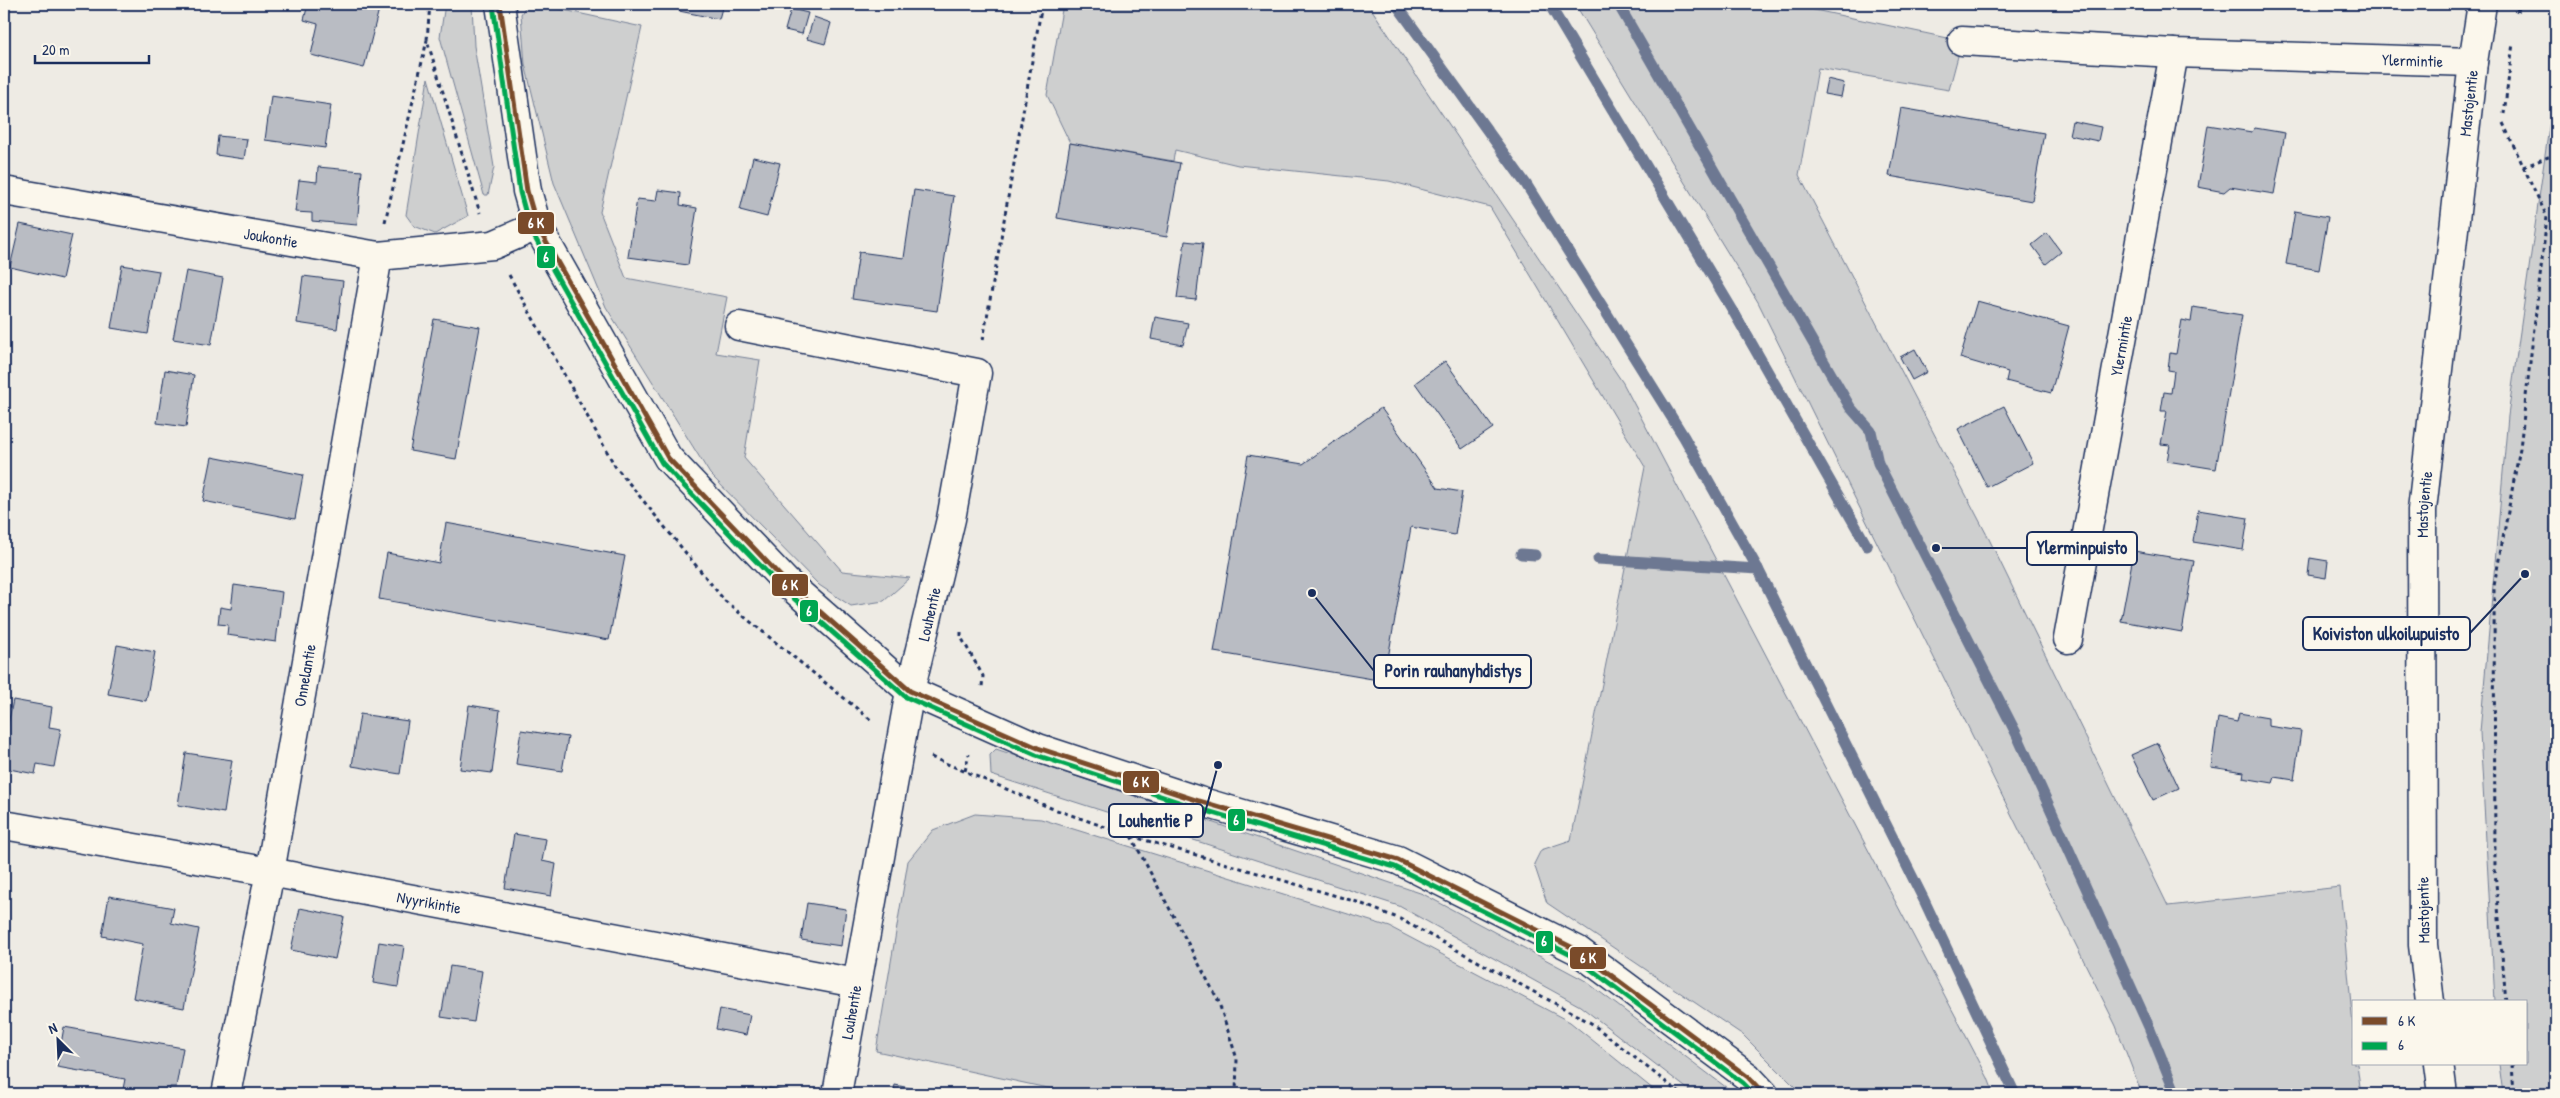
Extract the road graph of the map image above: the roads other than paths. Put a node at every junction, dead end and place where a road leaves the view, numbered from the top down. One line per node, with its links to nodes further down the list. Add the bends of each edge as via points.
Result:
1 (500, 4): 7 (street, via 527,191)
2 (2482, 6): 5 (street, Mastojentie)
3 (1962, 41): 4 (street, Ylermintie)
4 (2174, 53): 5 (street, Ylermintie); 10 (street, Ylermintie)
5 (2473, 62): 15 (street, Mastojentie, via 2422,510 2422,945)
6 (4, 192): 8 (street, Joukontie)
7 (537, 226): 8 (street, Joukontie, via 493,245); 11 (street, via 668,458 785,581)
8 (378, 256): 13 (street, Onnelantie)
9 (740, 326): 11 (street, Louhentie, via 977,372 951,519)
10 (2068, 639)
11 (910, 691): 14 (street, Louhentie); 19 (street, via 1038,748 1398,860 1577,950 1748,1077)
12 (4, 825): 13 (street, Nyyrikintie)
13 (270, 872): 14 (street, Nyyrikintie); 17 (street, Onnelantie)
14 (856, 983): 18 (street, Louhentie)
15 (2430, 1000)
16 (2439, 1066): 20 (street)
17 (226, 1094)
18 (837, 1094)
19 (1764, 1094)
20 (2443, 1094)

